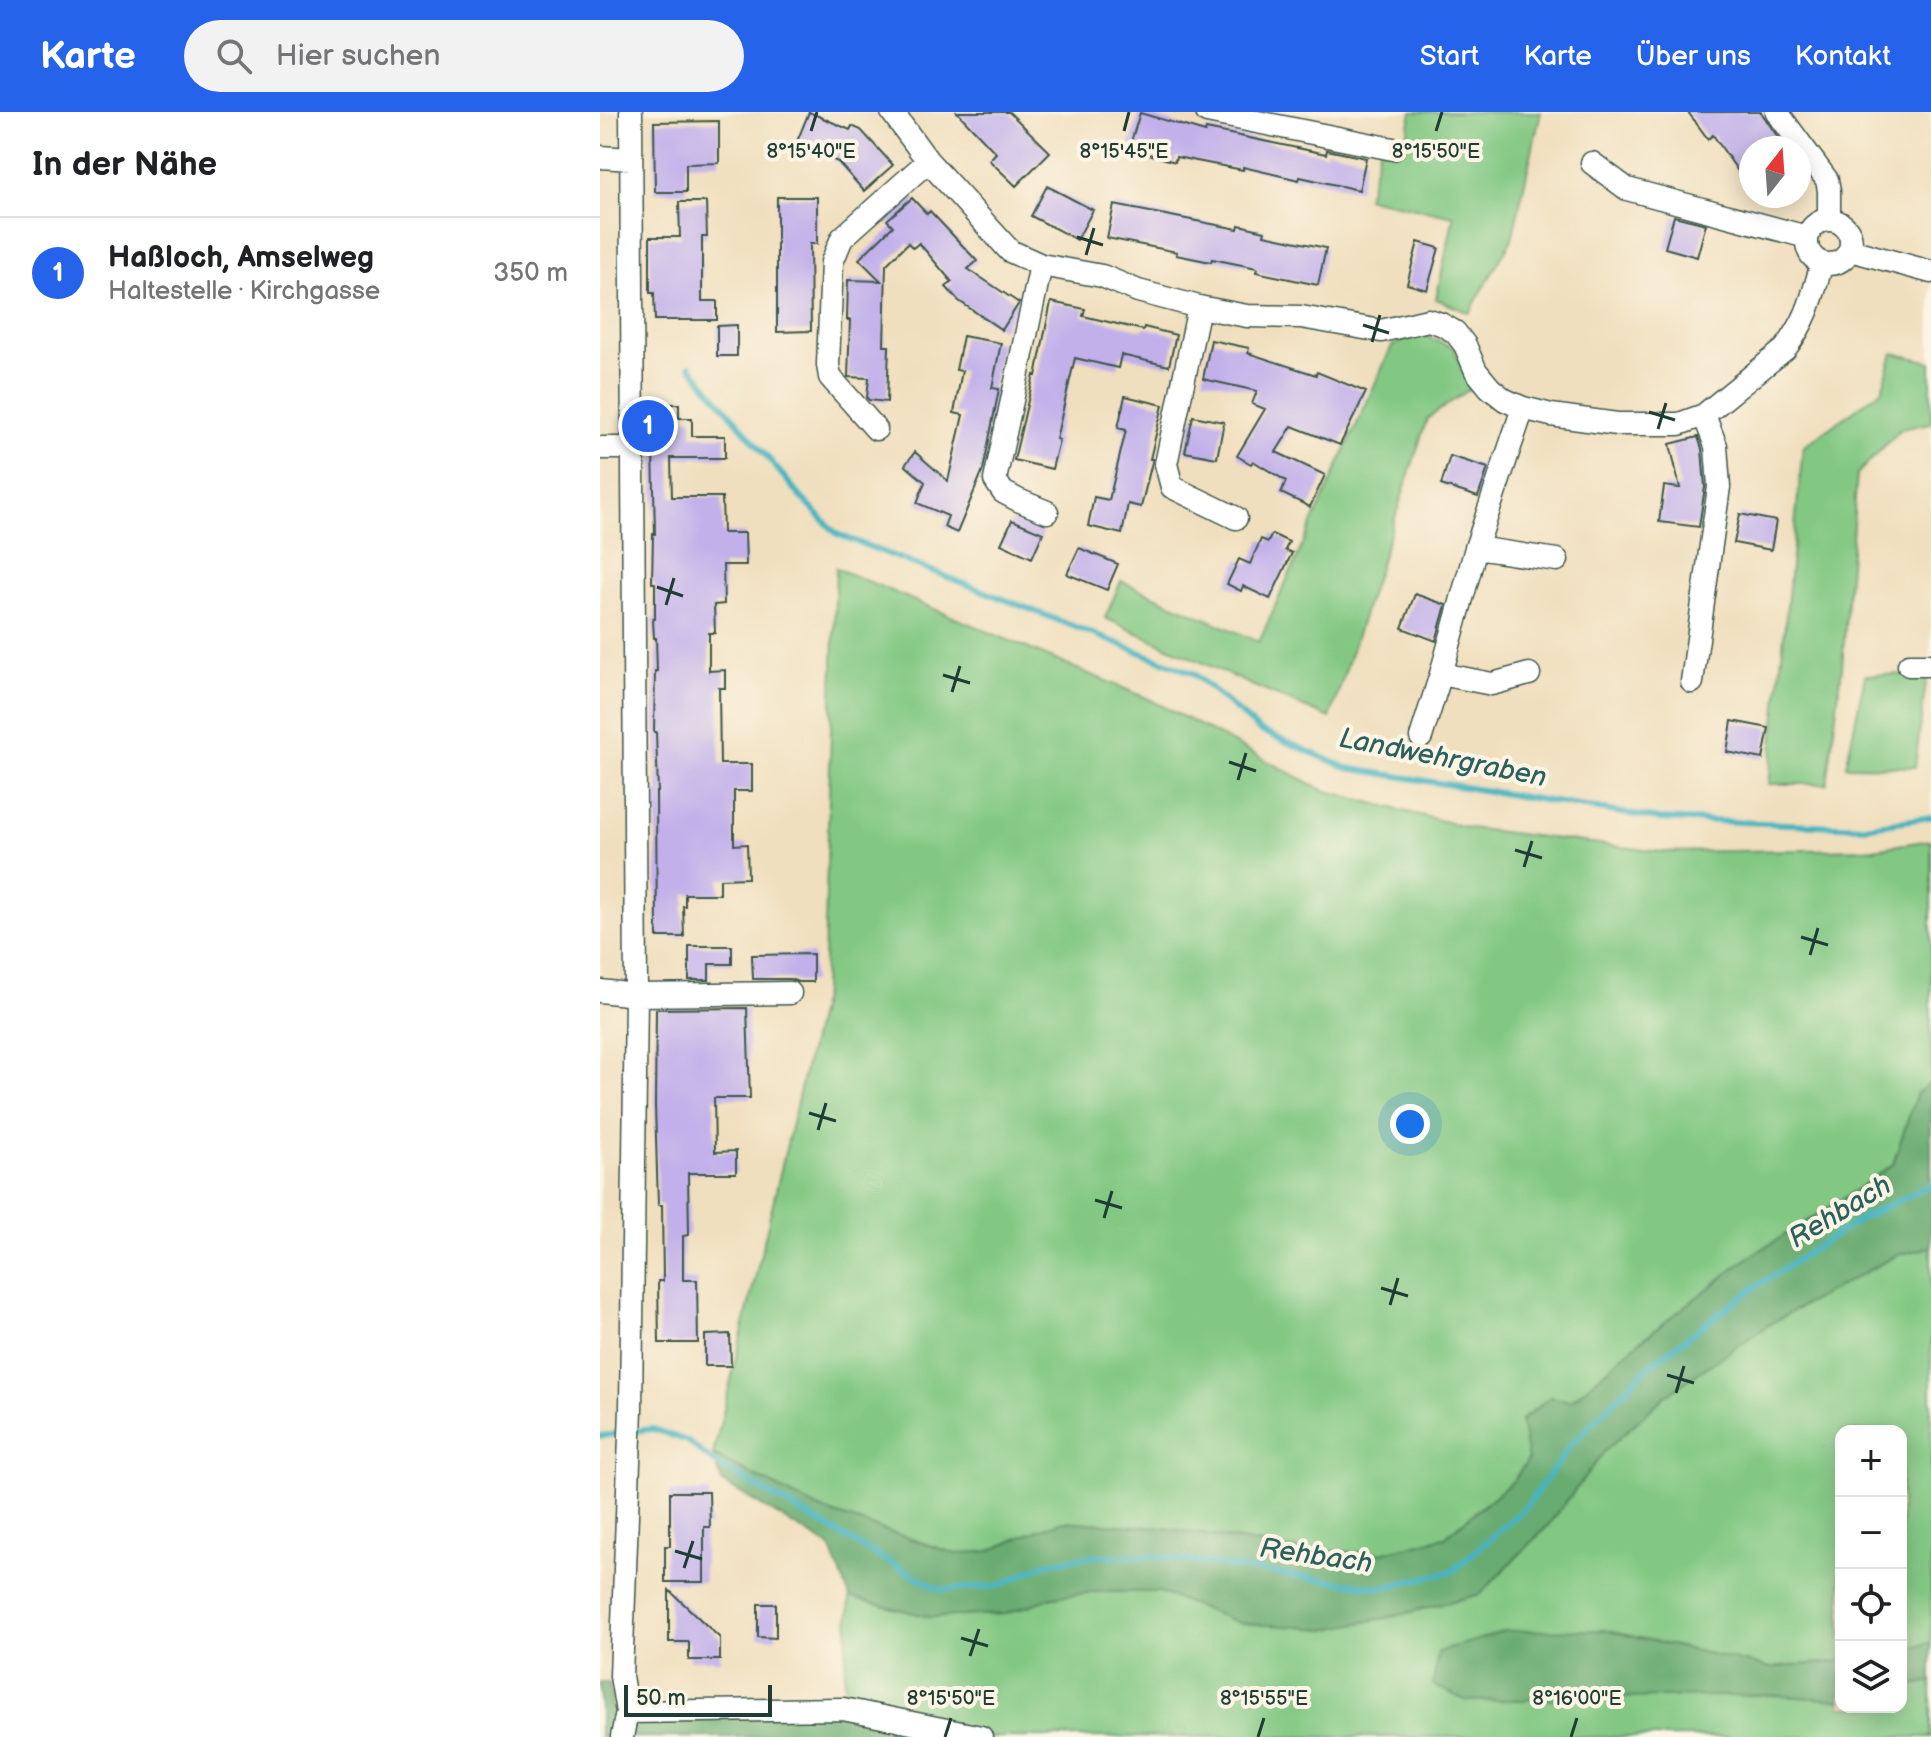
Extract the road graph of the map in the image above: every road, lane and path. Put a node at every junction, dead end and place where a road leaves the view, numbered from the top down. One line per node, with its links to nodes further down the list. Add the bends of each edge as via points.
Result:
1 (631, 112): 7 (street)
2 (892, 112): 8 (street)
3 (1207, 112): 5 (street)
4 (1777, 112): 10 (street, via 1827,180)
5 (1393, 149)
6 (600, 157): 7 (street)
7 (631, 159): 21 (street)
8 (928, 161): 14 (street, via 1010,251); 19 (street, via 842,238 832,262 830,377)
9 (1592, 163): 11 (street, via 1627,189)
10 (1829, 220): 11 (street, via 1815,224); 12 (street, via 1850,233)
11 (1807, 237): 13 (street, via 1812,256)
12 (1850, 250): 13 (street, via 1836,263); 15 (street)
13 (1822, 263): 18 (street, via 1804,323 1785,349)
14 (1041, 265): 16 (street, via 1102,276); 22 (street, via 995,480 1003,492)
15 (1931, 272)
16 (1199, 307): 17 (street, via 1381,331 1428,320 1441,324 1465,345 1490,388); 23 (street, via 1166,464 1172,487)
17 (1523, 408): 18 (street, via 1617,424 1679,424); 24 (street)
18 (1704, 415): 28 (street, via 1716,446 1719,487)
19 (876, 429)
20 (600, 448): 21 (street)
21 (632, 448): 32 (street)
22 (1047, 512)
23 (1236, 518)
24 (1476, 548): 25 (street); 26 (street)
25 (1557, 560)
26 (1441, 674): 27 (street, via 1492,684); 29 (street)
27 (1529, 674)
28 (1692, 682)
29 (1421, 737)
30 (600, 991): 32 (street)
31 (790, 993): 32 (street)
32 (636, 995): 33 (street, via 631,1409 621,1676)
33 (627, 1712): 34 (street); 35 (street, via 843,1709)
34 (622, 1737)
35 (981, 1737)

